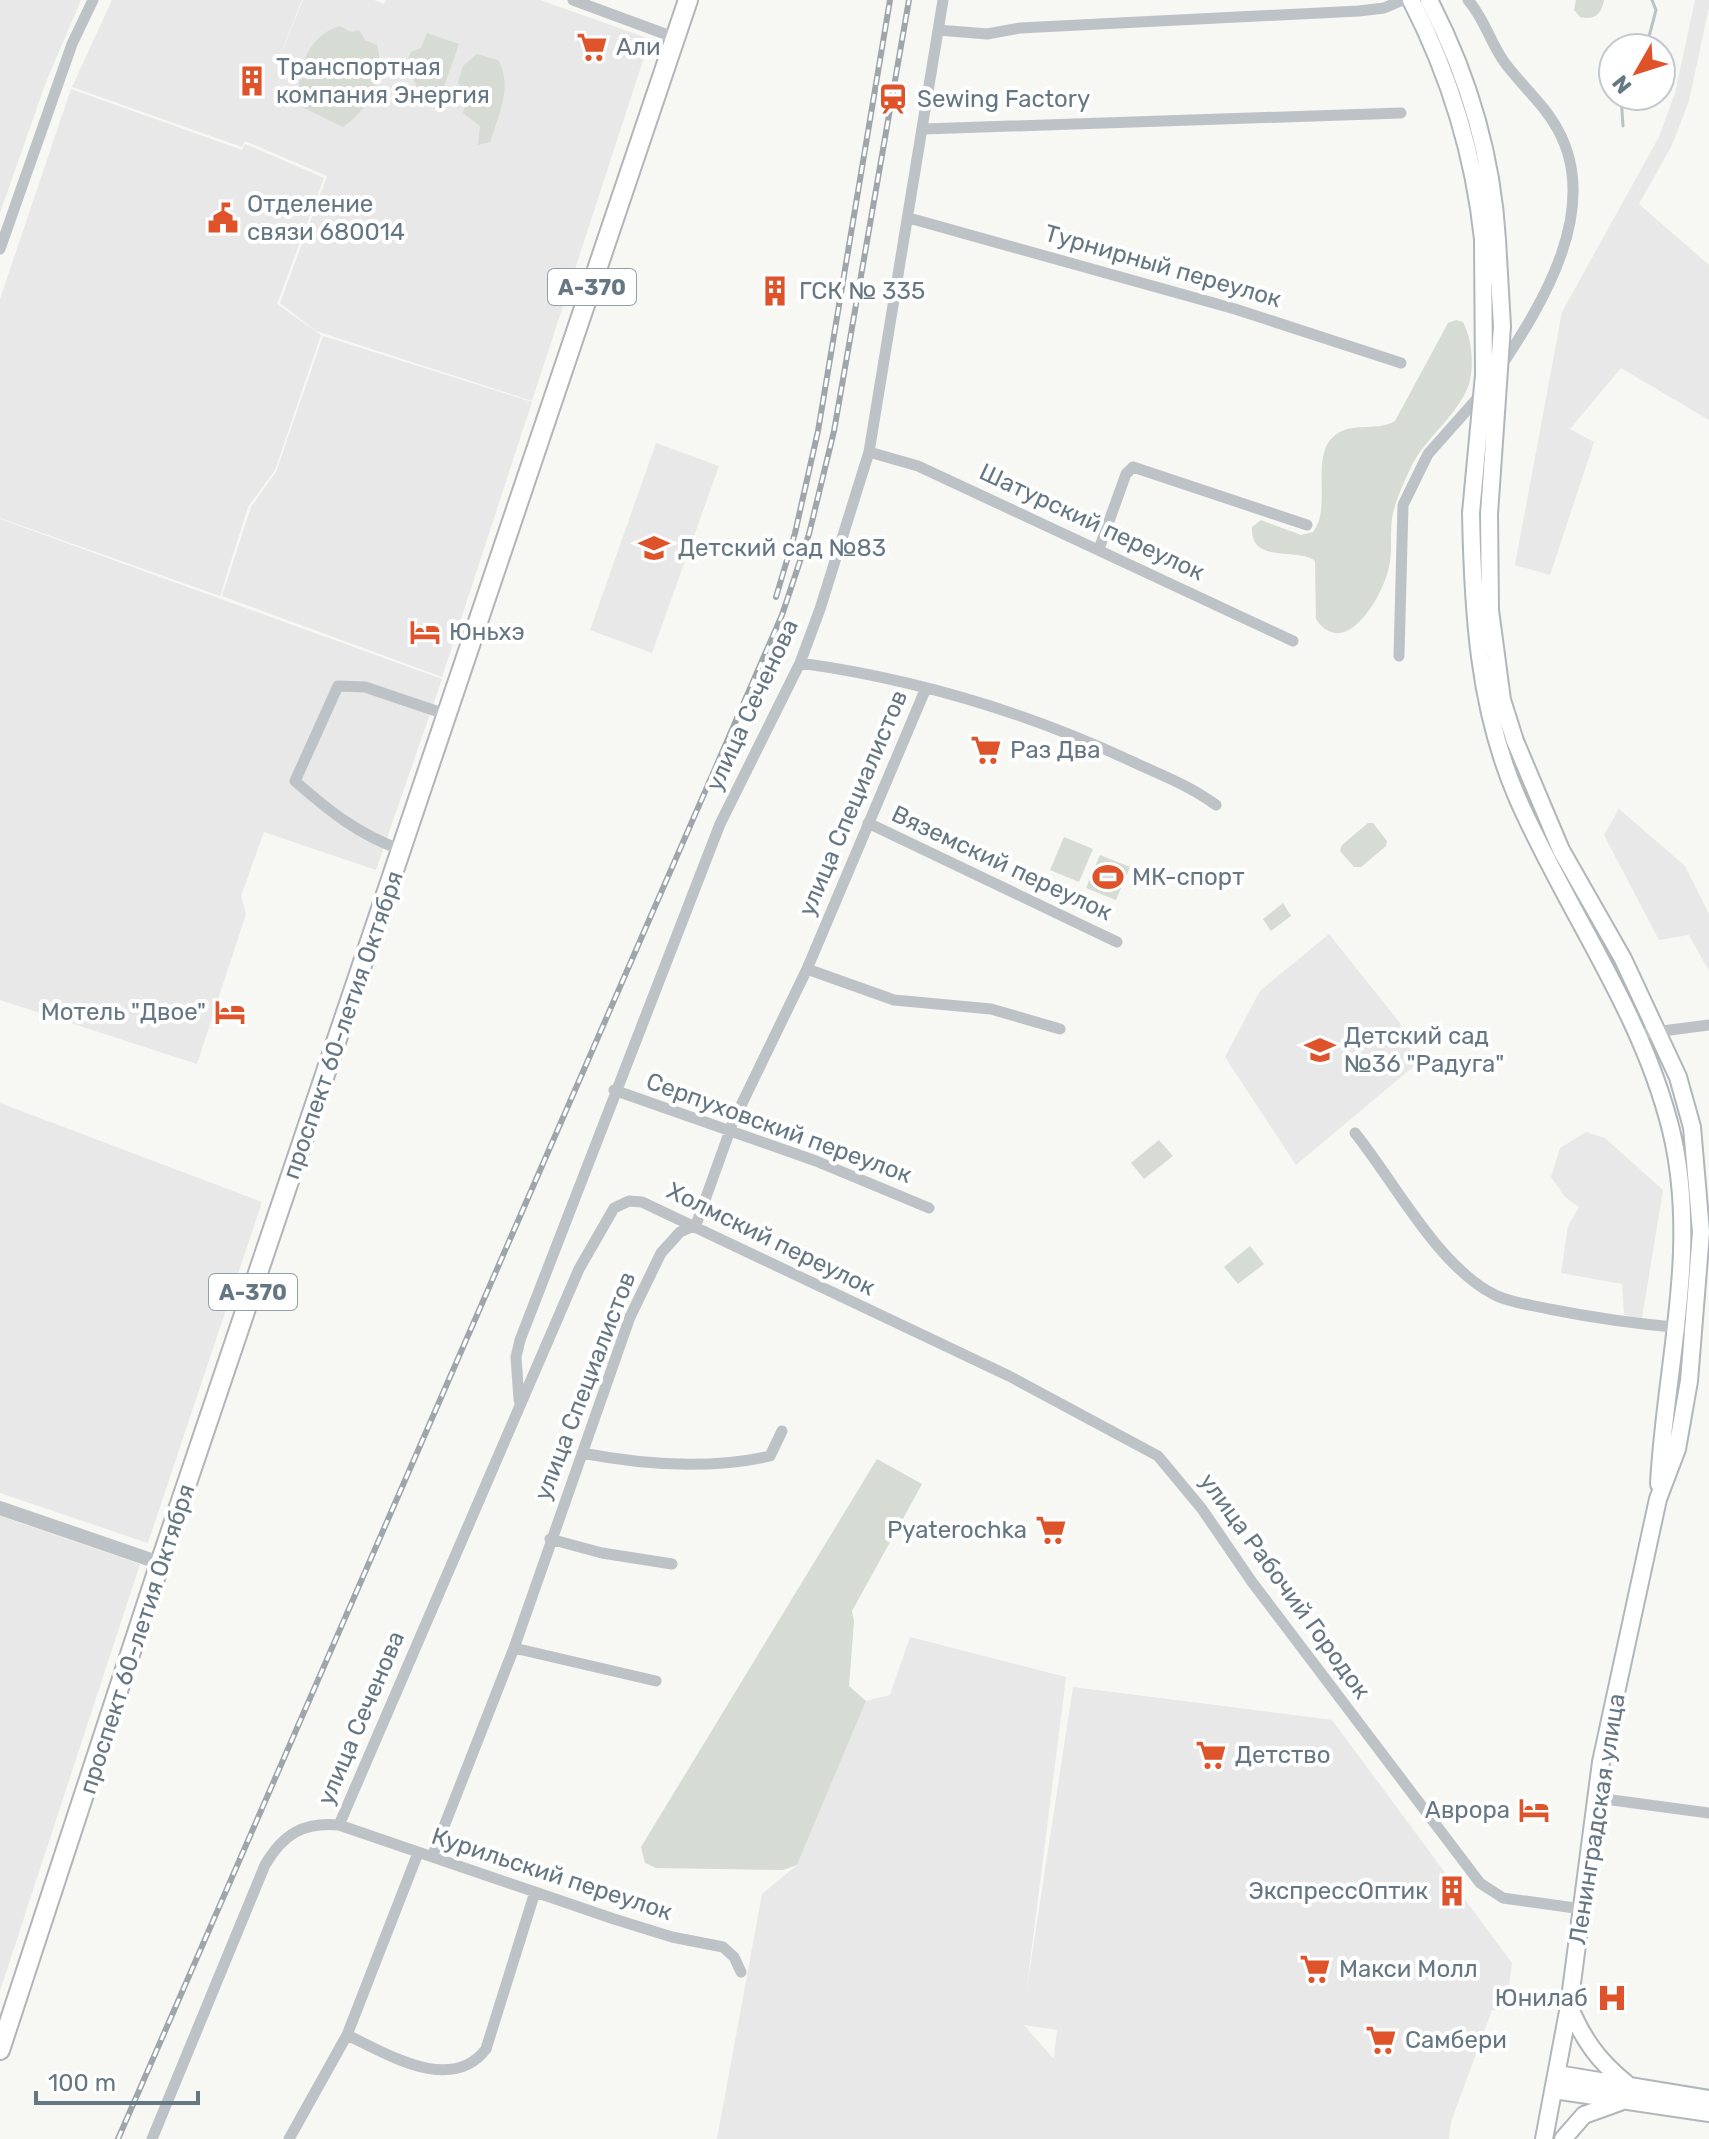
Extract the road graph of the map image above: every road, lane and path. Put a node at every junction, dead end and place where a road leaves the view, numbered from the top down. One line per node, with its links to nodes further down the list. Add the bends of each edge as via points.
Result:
1 (93, 0): 16 (street, via 72,44)
2 (573, 0): 11 (street)
3 (688, 0): 11 (highway, проспект 60-летия Октября / А-370)
4 (943, 0): 9 (street, улица Сеченова)
5 (1403, 0): 9 (street, via 1359,11 987,34)
6 (1411, 0): 10 (main road)
7 (1429, 0): 10 (main road)
8 (1468, 0): 22 (street, via 1504,62 1559,132 1570,162 1572,198 1566,236 1542,299 1485,389 1428,454 1403,505)
9 (938, 30): 13 (street, улица Сеченова)
10 (1438, 35): 15 (main road)
11 (676, 38): 25 (highway, проспект 60-летия Октября / А-370)
12 (1401, 113): 13 (street)
13 (924, 129): 14 (street, улица Сеченова)
14 (909, 218): 17 (street, Турнирный переулок, via 1235,309); 18 (street, улица Сеченова)
15 (1490, 239): 33 (main road, bridge, via 1502,326 1488,568 1502,700 1561,850); 34 (main road, bridge, via 1471,513 1487,703 1500,754 1540,846)
16 (0, 249)
17 (1401, 363)
18 (869, 452): 20 (street, Шатурский переулок, via 918,466); 23 (street, улица Сеченова)
19 (1307, 525): 20 (street, via 1133,467)
20 (1099, 549): 21 (street, Шатурский переулок)
21 (1293, 641)
22 (1399, 656)
23 (800, 663): 24 (street); 35 (street, улица Сеченова, via 720,824)
24 (926, 688): 26 (street, via 1021,713 1069,732 1189,785); 27 (street, улица Специалистов)
25 (448, 715): 28 (highway, проспект 60-летия Октября / А-370); 28 (street, via 365,687 338,686 295,781 346,824)
26 (1216, 805)
27 (868, 823): 29 (street, Вяземский переулок); 30 (street, улица Специалистов)
28 (402, 850): 50 (highway, проспект 60-летия Октября / А-370)
29 (1117, 942)
30 (807, 969): 32 (street, via 894,1000 991,1009); 36 (street, улица Специалистов)
31 (1709, 1025): 33 (street)
32 (1060, 1029)
33 (1657, 1031): 34 (street); 43 (main road, via 1685,1102 1699,1183)
34 (1639, 1034): 41 (main road, via 1665,1109 1681,1185)
35 (614, 1090): 36 (street, Серпуховский переулок); 44 (street, улица Сеченова, via 520,1340)
36 (729, 1132): 39 (street, Серпуховский переулок); 40 (street, улица Специалистов)
37 (1355, 1133): 41 (street, via 1421,1223 1465,1272 1495,1295 1618,1322)
38 (614, 1208): 40 (street, Холмский переулок, via 642,1202); 44 (street, улица Сеченова, via 579,1269)
39 (929, 1208)
40 (696, 1225): 42 (street, Холмский переулок); 46 (street, улица Специалистов, via 670,1240 661,1253 620,1340)
41 (1678, 1328): 43 (street); 47 (main road)
42 (907, 1329): 60 (street, улица Рабочий Городок, via 1009,1376 1158,1456 1480,1883 1503,1898)
43 (1696, 1330): 47 (main road, via 1677,1449)
44 (519, 1404): 56 (street, улица Сеченова)
45 (782, 1431): 46 (street, via 770,1456 752,1460 669,1466)
46 (582, 1453): 49 (street, улица Специалистов)
47 (1658, 1499): 54 (main road, Ленинградская улица)
48 (0, 1508): 50 (street)
49 (550, 1539): 51 (street); 52 (street, улица Специалистов)
50 (160, 1563): 64 (highway, проспект 60-летия Октября / А-370)
51 (672, 1564)
52 (514, 1648): 53 (street); 58 (street, улица Специалистов)
53 (656, 1681)
54 (1597, 1798): 55 (street); 60 (main road, Ленинградская улица)
55 (1709, 1813)
56 (339, 1825): 57 (street, Курильский переулок); 69 (street, улица Сеченова, via 302,1828 276,1845)
57 (418, 1853): 58 (street, Курильский переулок); 63 (street)
58 (432, 1857): 59 (street, Курильский переулок)
59 (535, 1892): 61 (street, Курильский переулок, via 672,1937 723,1947); 63 (street, via 486,2049 478,2060 424,2069)
60 (1582, 1909): 62 (main road, Ленинградская улица)
61 (741, 1972)
62 (1569, 2006): 65 (main road, Ленинградская улица); 66 (main road, via 1582,2036)
63 (347, 2035): 70 (street)
64 (0, 2050)
65 (1556, 2082): 66 (main road); 71 (main road, Ленинградская улица)
66 (1630, 2093): 67 (main road); 68 (main road); 72 (main road, via 1584,2115)
67 (1709, 2099)
68 (1709, 2113)
69 (152, 2139)
70 (289, 2139)
71 (1544, 2139)
72 (1563, 2139)

